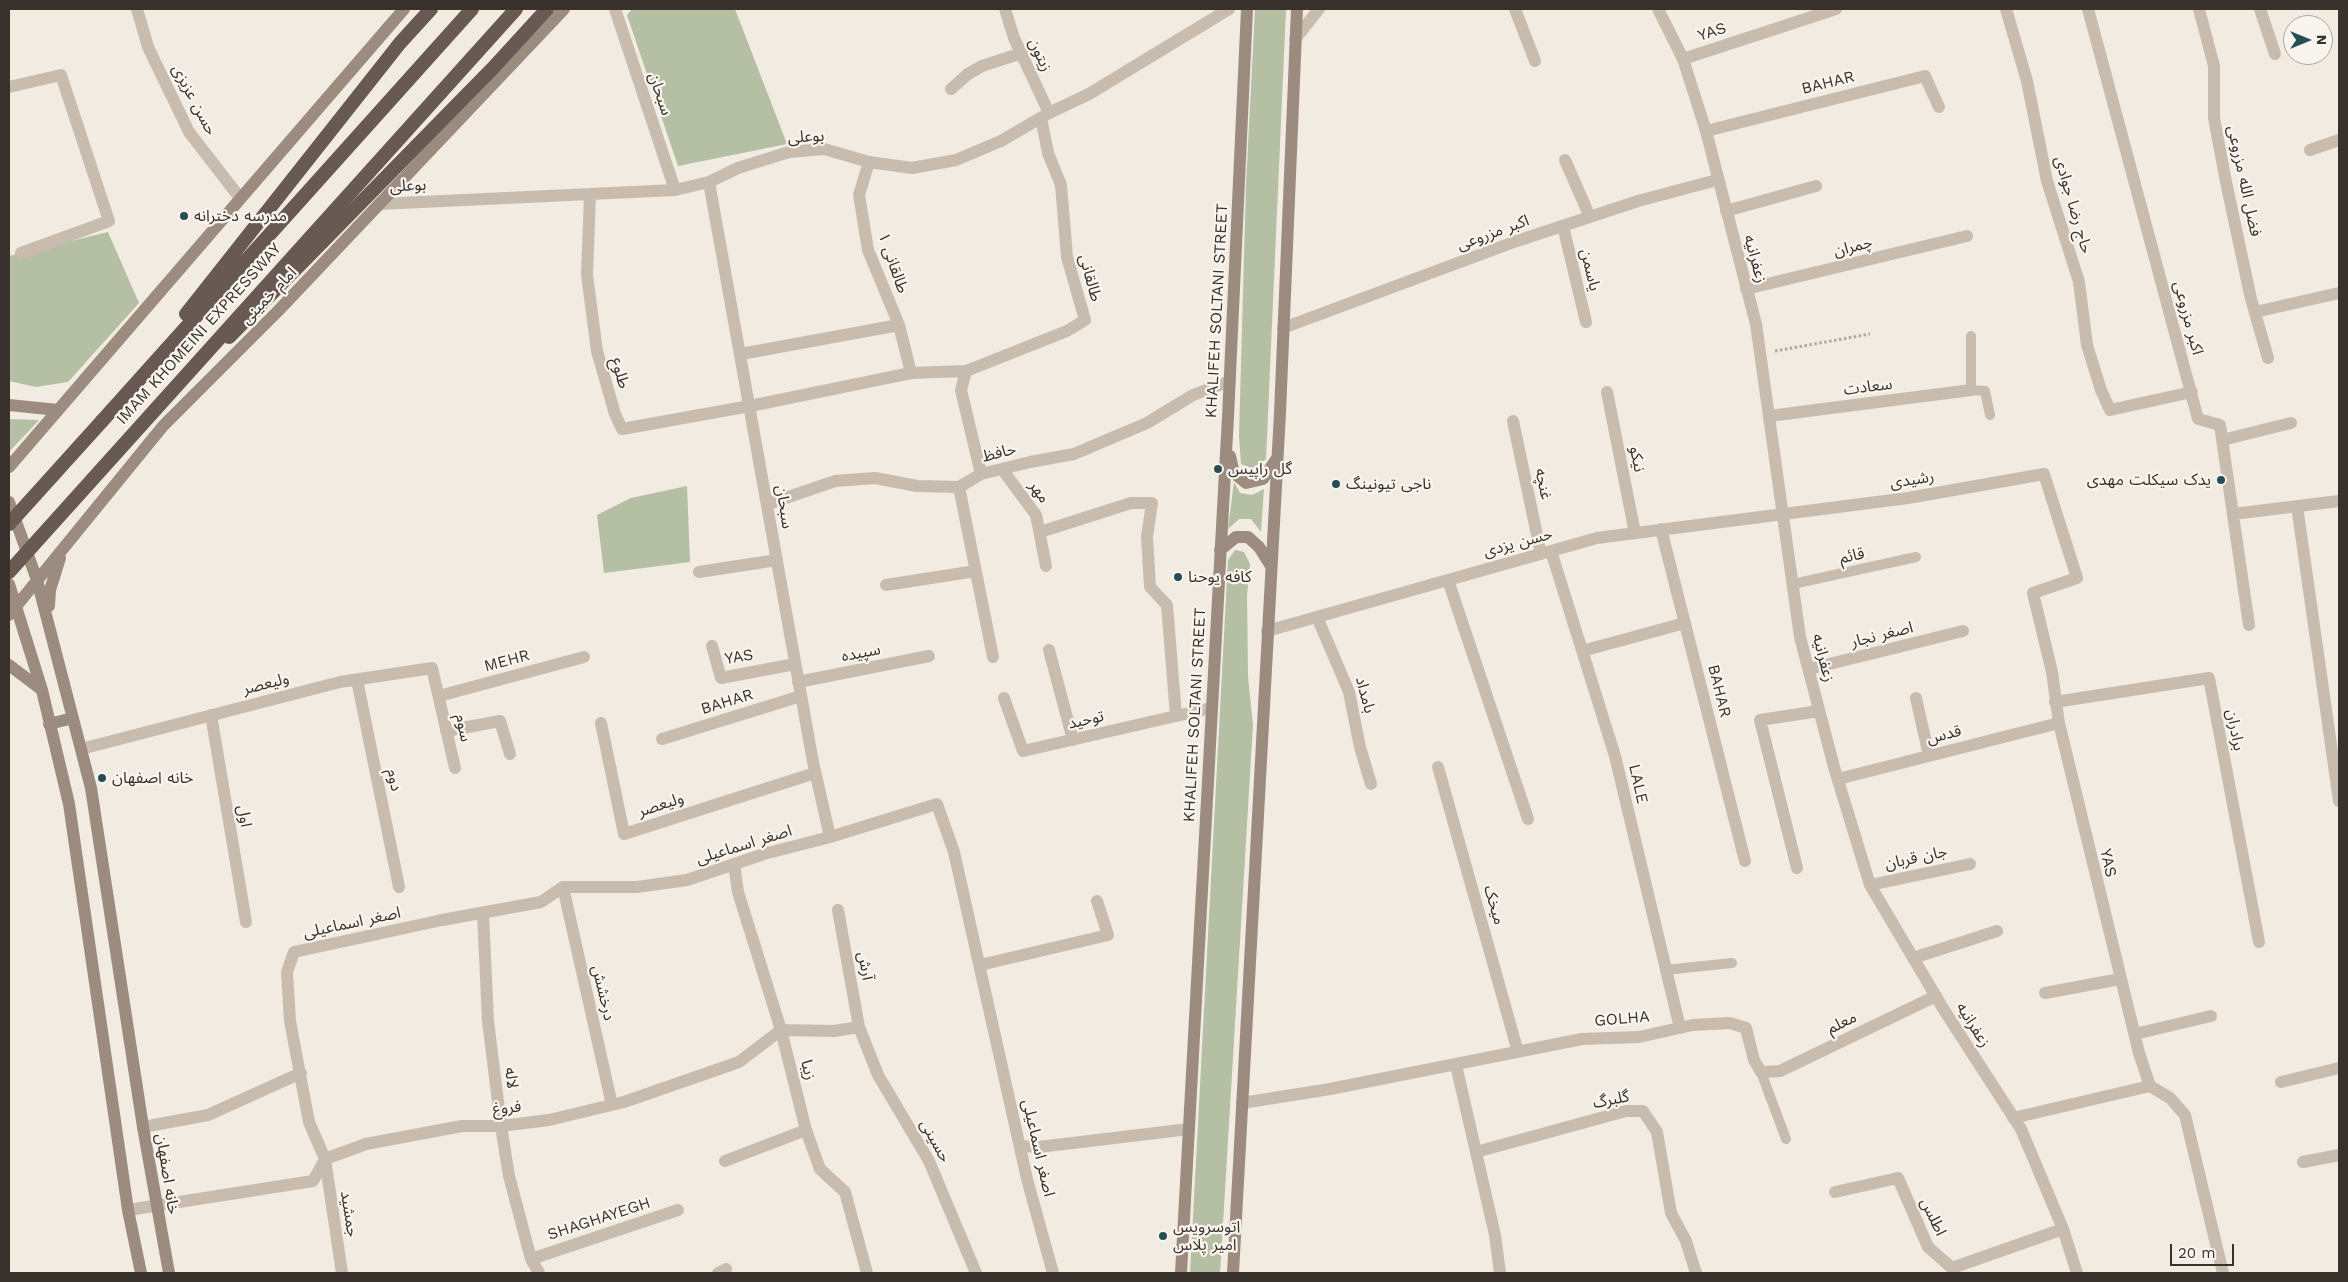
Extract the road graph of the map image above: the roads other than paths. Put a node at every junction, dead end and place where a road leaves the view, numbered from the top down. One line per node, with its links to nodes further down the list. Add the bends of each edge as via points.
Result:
1 (137, 9): 40 (street, حسن عزیزی, via 148,47 189,132)
2 (404, 9): 40 (main road)
3 (431, 9): 67 (highway, via 400,43)
4 (472, 9): 67 (highway, IMAM KHOMEINI EXPRESSWAY)
5 (516, 9): 70 (highway, IMAM KHOMEINI EXPRESSWAY, bridge)
6 (547, 9): 70 (highway)
7 (564, 9): 41 (main road, امام خمینی)
8 (615, 9): 38 (street, سبحان)
9 (1005, 9): 22 (street, زیتون)
10 (1229, 9): 29 (street, بوعلی, via 1089,94)
11 (1247, 9): 58 (main road, KHALIFEH SOLTANI STREET)
12 (1296, 9): 21 (main road)
13 (1319, 9): 21 (street)
14 (1515, 9): 25 (street)
15 (1658, 9): 24 (street, زعفرانیه)
16 (1836, 9): 24 (street, YAS)
17 (2006, 9): 61 (street, حاج رضا جوادی, via 2027,81 2047,181 2079,282 2087,345 2110,410)
18 (2088, 9): 61 (street, اکبر مزروعی)
19 (2199, 9): 49 (street, فضل الله مزروعی, via 2214,66 2214,118)
20 (2260, 9): 23 (street)
21 (1295, 39): 52 (main road)
22 (1022, 53): 27 (street, via 982,66); 29 (street, زیتون)
23 (2275, 54)
24 (1683, 59): 30 (street, زعفرانیه)
25 (1535, 61)
26 (9, 87): 46 (street, via 61,75 109,221)
27 (951, 89)
28 (1939, 107): 30 (street, BAHAR, via 1925,76)
29 (1045, 115): 34 (street, بوعلی, via 1001,141 956,160 912,168); 56 (street, طالقانی, via 1048,153 1061,185 1066,257 1085,320 1067,331)
30 (1706, 130): 35 (street, زعفرانیه)
31 (2339, 140): 32 (street)
32 (2310, 150)
33 (1565, 160): 43 (street)
34 (869, 162): 36 (street, بوعلی, via 824,149 789,152 738,168); 51 (street, طالقانی ۱, via 859,195 868,250)
35 (1717, 180): 42 (street, زعفرانیه); 43 (street, اکبر مزروعی)
36 (708, 182): 38 (street, بوعلی); 54 (street, سبحان)
37 (1816, 186): 42 (street)
38 (675, 190): 39 (street, بوعلی)
39 (590, 194): 41 (street, بوعلی); 63 (street, طلوع, via 587,275 594,332 602,369 622,429)
40 (240, 198): 64 (main road)
41 (379, 204): 89 (main road, امام خمینی, via 163,426)
42 (1726, 211): 47 (street, زعفرانیه)
43 (1590, 217): 44 (street, اکبر مزروعی)
44 (1563, 226): 50 (street, یاسمن); 52 (street, اکبر مزروعی)
45 (1967, 236): 47 (street, چمران)
46 (21, 253)
47 (1746, 289): 66 (street, زعفرانیه, via 1756,324)
48 (2339, 292): 49 (street)
49 (2255, 312): 55 (street, فضل الله مزروعی)
50 (1586, 322)
51 (899, 325): 54 (street); 57 (street, طالقانی ۱)
52 (1283, 328): 73 (main road)
53 (1971, 336): 59 (lane)
54 (741, 354): 63 (street, سبحان)
55 (2268, 358)
56 (966, 371): 57 (street, طالقانی); 76 (street, via 961,390)
57 (911, 373): 63 (street, طالقانی)
58 (1230, 381): 72 (main road, KHALIFEH SOLTANI STREET); 75 (street, حافظ, via 1193,396 1147,423 1074,454)
59 (1971, 390): 65 (lane, via 1985,391); 66 (street, سعادت)
60 (1607, 392): 88 (street, نیکو)
61 (2192, 392): 71 (street, اکبر مزروعی, via 2198,419 2220,425)
62 (9, 405): 64 (main road)
63 (750, 406): 81 (street, سبحان)
64 (58, 410): 74 (main road)
65 (1990, 415)
66 (1769, 416): 83 (street, زعفرانیه)
67 (102, 421): 85 (highway, IMAM KHOMEINI EXPRESSWAY, bridge)
68 (1513, 421): 91 (street, غنچه)
69 (2291, 423): 71 (street)
70 (139, 428): 97 (highway, IMAM KHOMEINI EXPRESSWAY, bridge)
71 (2222, 440): 84 (street, اکبر مزروعی)
72 (1227, 444): 73 (main road, via 1234,473 1246,483 1263,479); 90 (main road, KHALIFEH SOLTANI STREET)
73 (1277, 458): 95 (main road)
74 (9, 467)
75 (1002, 468): 76 (street, حافظ); 87 (street, مهر, via 1036,515)
76 (981, 474): 78 (street, حافظ)
77 (2044, 474): 83 (street, رشیدی, via 1908,498); 127 (street, YAS, via 2077,578 2033,593 2052,672)
78 (959, 487): 81 (street, via 917,486 875,478 835,481); 96 (street)
79 (2339, 501): 82 (street)
80 (9, 502): 99 (main road, خانه اصفهان)
81 (768, 504): 93 (street, سبحان)
82 (2297, 506): 84 (street); 147 (street)
83 (1783, 512): 86 (street, حسن یزدی); 102 (street, زعفرانیه)
84 (2233, 514): 108 (street, اکبر مزروعی)
85 (9, 524)
86 (1661, 529): 88 (street, حسن یزدی); 107 (street, BAHAR)
87 (1040, 532): 94 (street, مهر); 131 (street, via 1131,503 1152,503 1147,537 1150,587 1167,605)
88 (1635, 533): 91 (street, حسن یزدی, via 1597,538)
89 (65, 546): 99 (main road, امام خمینی); 106 (main road, via 50,590)
90 (1220, 550): 95 (main road, via 1236,537 1248,537); 128 (main road, KHALIFEH SOLTANI STREET)
91 (1546, 552): 100 (street, حسن یزدی); 113 (street, LALE)
92 (1916, 558): 102 (lane, قائم)
93 (776, 560): 98 (street); 117 (street, سبحان)
94 (1046, 566)
95 (1271, 566): 109 (main road)
96 (976, 571): 103 (street); 116 (street)
97 (9, 572)
98 (699, 572)
99 (38, 580): 104 (main road, امام خمینی); 106 (main road, خانه اصفهان)
100 (1448, 580): 105 (street, حسن یزدی); 148 (street)
101 (9, 584): 104 (main road)
102 (1793, 584): 119 (street, زعفرانیه, via 1800,637)
103 (886, 585)
104 (13, 610): 122 (main road)
105 (1316, 617): 109 (street, حسن یزدی); 146 (street, بامداد, via 1350,692)
106 (48, 619): 132 (main road, خانه اصفهان)
107 (1685, 623): 113 (street); 150 (street, BAHAR)
108 (2249, 624)
109 (1267, 631): 182 (main road)
110 (1963, 631): 119 (street, اصغر نجار)
111 (712, 646): 117 (street, YAS, via 721,678)
112 (1049, 650): 138 (street)
113 (1582, 652): 166 (street, LALE, via 1615,756)
114 (929, 656): 121 (street, سپیده)
115 (584, 657): 123 (street, MEHR)
116 (993, 657)
117 (795, 664): 121 (street, سبحان)
118 (9, 665): 122 (main road)
119 (1809, 669): 129 (street, زعفرانیه)
120 (356, 680): 123 (street, ولیعصر, via 432,668); 130 (street, ولیعصر); 155 (street, دوم)
121 (798, 682): 124 (street, سبحان)
122 (42, 690): 135 (main road)
123 (439, 696): 136 (street, سوم)
124 (801, 696): 137 (street, BAHAR); 144 (street, سبحان)
125 (1004, 698): 138 (street, توحید, via 1023,751)
126 (1916, 698): 141 (street)
127 (2054, 702): 134 (street, YAS); 162 (street, برادران, via 2209,678)
128 (1211, 708): 131 (street, توحید); 187 (main road, KHALIFEH SOLTANI STREET)
129 (1819, 711): 145 (street, زعفرانیه); 153 (street, via 1760,720)
130 (211, 715): 139 (street, ولیعصر); 160 (street, اول)
131 (1176, 716): 138 (street, توحید)
132 (73, 718): 135 (main road); 139 (main road, خانه اصفهان)
133 (600, 723): 144 (street, ولیعصر, via 624,834)
134 (2059, 723): 141 (street, قدس); 167 (street, YAS)
135 (49, 724): 198 (main road, via 69,804)
136 (446, 731): 140 (street, via 500,721); 143 (street, سوم)
137 (662, 739)
138 (1072, 740)
139 (81, 749): 186 (main road, خانه اصفهان, via 91,788)
140 (510, 754)
141 (1929, 756): 145 (street, قدس)
142 (1438, 767): 175 (street, میخک)
143 (455, 768)
144 (816, 773): 149 (street, سبحان)
145 (1838, 779): 154 (street, زعفرانیه)
146 (1371, 784)
147 (2338, 801)
148 (1528, 819)
149 (830, 837): 151 (street, اصغر اسماعیلی); 165 (street, اصغر اسماعیلی, via 937,804 954,852)
150 (1745, 861)
151 (734, 864): 156 (street, اصغر اسماعیلی, via 687,880 637,887); 173 (street, زیبا, via 738,892)
152 (1970, 864): 154 (street, جان قربان)
153 (1797, 868)
154 (1870, 885): 163 (street, زعفرانیه)
155 (399, 887)
156 (563, 887): 159 (street, اصغر اسماعیلی, via 541,902); 183 (street, درخشش)
157 (1097, 901): 165 (street, via 1108,935)
158 (838, 910): 171 (street, آرش)
159 (483, 912): 179 (street, اصغر اسماعیلی, via 294,952 287,972 290,1021); 185 (street, لاله, via 488,1021)
160 (246, 922)
161 (1997, 931): 163 (street)
162 (2259, 942)
163 (1913, 958): 169 (street, زعفرانیه)
164 (1732, 963): 166 (lane)
165 (980, 965): 190 (street, اصغر اسماعیلی)
166 (1665, 970): 172 (street, LALE)
167 (2120, 979): 168 (street); 174 (street, YAS)
168 (2045, 993)
169 (1936, 996): 178 (street, معلم, via 1780,1071); 184 (street, زعفرانیه)
170 (2211, 1016): 174 (street)
171 (859, 1027): 173 (street); 207 (street, حسینی, via 878,1075 930,1161)
172 (1680, 1028): 175 (street, GOLHA, via 1640,1037 1582,1039); 178 (street, GOLHA, via 1693,1024 1730,1023 1746,1028 1754,1060)
173 (781, 1030): 183 (street, فروغ, via 739,1062); 188 (street, زیبا)
174 (2134, 1034): 181 (street, YAS)
175 (1518, 1052): 176 (street, GOLHA)
176 (1456, 1065): 182 (street, GOLHA); 191 (street)
177 (2339, 1068): 180 (street)
178 (1761, 1072): 189 (lane)
179 (301, 1073): 186 (street, via 208,1115); 193 (street, اصغر اسماعیلی, via 309,1122)
180 (2282, 1082)
181 (2150, 1086): 184 (street); 214 (street, via 2170,1098 2185,1115)
182 (1242, 1103): 210 (main road)
183 (612, 1105): 185 (street, فروغ, via 549,1120)
184 (2013, 1118): 200 (street, زعفرانیه)
185 (501, 1126): 193 (street, فروغ, via 462,1126 366,1144); 201 (street, لاله, via 509,1176)
186 (143, 1127): 197 (main road, خانه اصفهان)
187 (1189, 1129): 190 (street, via 1039,1147); 209 (main road, KHALIFEH SOLTANI STREET)
188 (806, 1130): 194 (street); 206 (street, زیبا, via 820,1169 844,1192)
189 (1786, 1139)
190 (1020, 1146): 208 (street, اصغر اسماعیلی)
191 (1476, 1152): 211 (street); 212 (street, گلبرگ, via 1626,1111 1643,1111 1657,1132 1671,1213 1686,1241)
192 (2339, 1155): 195 (street)
193 (325, 1159): 197 (street, via 313,1180); 204 (street, جمشید)
194 (725, 1161)
195 (2303, 1162)
196 (1835, 1192): 200 (street, اطلس, via 1898,1178 1928,1247 1952,1268)
197 (156, 1204): 198 (street); 203 (main road, خانه اصفهان)
198 (128, 1210): 202 (main road)
199 (678, 1210): 201 (street, SHAGHAYEGH)
200 (2063, 1229): 213 (street, زعفرانیه)
201 (532, 1259): 205 (street, لاله)
202 (141, 1273)
203 (169, 1273)
204 (342, 1273)
205 (539, 1273)
206 (868, 1273)
207 (976, 1273)
208 (1054, 1273)
209 (1181, 1273)
210 (1233, 1273)
211 (1500, 1273)
212 (1696, 1273)
213 (2077, 1273)
214 (2223, 1273)

